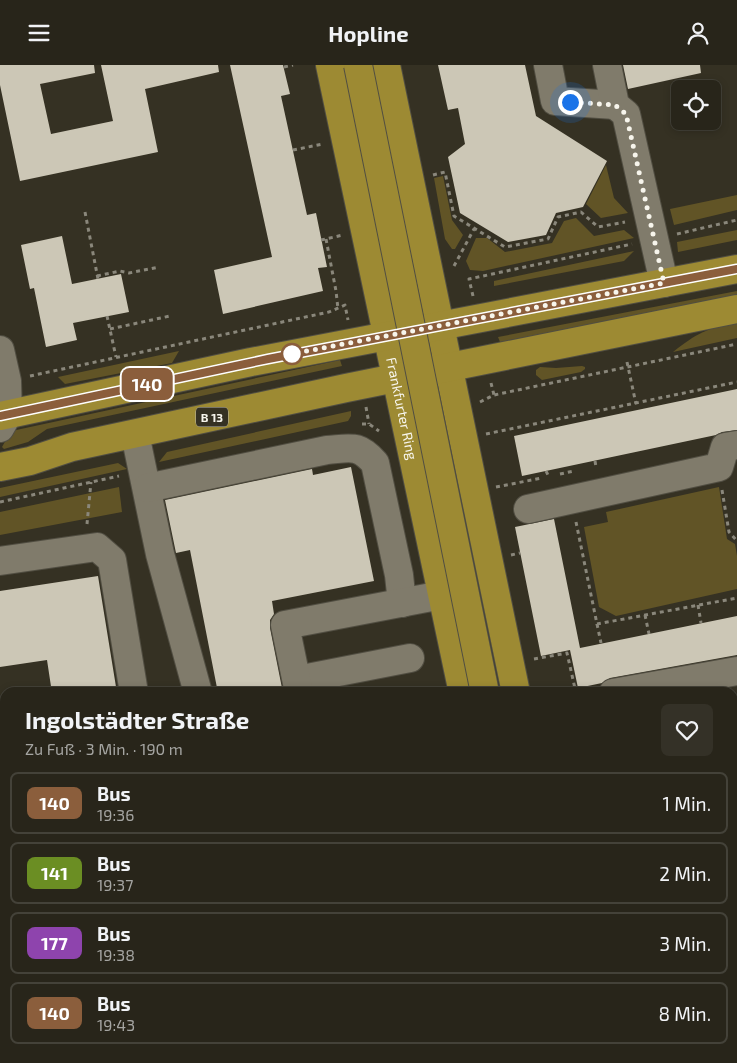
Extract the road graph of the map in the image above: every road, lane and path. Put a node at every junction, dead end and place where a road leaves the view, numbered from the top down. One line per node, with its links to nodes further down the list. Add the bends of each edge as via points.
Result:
1 (293, 65): 7 (path)
2 (330, 65): 16 (main road, Frankfurter Ring)
3 (358, 65): 79 (main road, Frankfurter Ring, bridge)
4 (386, 65): 12 (main road)
5 (548, 65): 8 (lane, via 555,101)
6 (607, 65): 8 (lane)
7 (286, 66)
8 (615, 105): 15 (lane, via 626,114)
9 (329, 143): 10 (path)
10 (293, 150)
11 (425, 177): 17 (path, via 445,173 454,217)
12 (416, 211): 16 (main road, via 407,227 380,233); 28 (main road)
13 (85, 212): 18 (path, via 98,277)
14 (737, 221): 15 (path)
15 (651, 228): 17 (path, via 598,227 581,212 558,217 548,239 505,247); 21 (path); 22 (lane)
16 (354, 229): 24 (path, via 324,240); 30 (main road, Frankfurter Ring)
17 (474, 229): 20 (path)
18 (159, 267)
19 (737, 269): 22 (main road)
20 (452, 270)
21 (469, 279)
22 (664, 283): 28 (main road)
23 (345, 305): 24 (path)
24 (338, 309): 33 (path, via 330,314)
25 (737, 309): 35 (main road, B 13)
26 (107, 316): 29 (path)
27 (170, 316): 29 (path)
28 (440, 325): 30 (main road); 35 (main road)
29 (110, 329): 33 (path)
30 (386, 335): 36 (main road, Frankfurter Ring); 41 (main road, via 242,364)
31 (737, 344): 34 (path)
32 (0, 350): 37 (lane)
33 (116, 357): 37 (path)
34 (627, 364): 39 (path); 40 (path, via 494,395)
35 (449, 368): 36 (main road, B 13); 51 (main road)
36 (395, 378): 44 (main road, B 13); 55 (main road, Frankfurter Ring)
37 (7, 381): 41 (lane)
38 (737, 381): 39 (path)
39 (636, 403): 45 (path)
40 (474, 406)
41 (3, 419)
42 (369, 424): 43 (path)
43 (374, 426)
44 (135, 434): 48 (main road, B 13); 57 (lane)
45 (479, 436)
46 (737, 445): 50 (lane, via 725,447)
47 (595, 461): 49 (path)
48 (0, 467)
49 (596, 467)
50 (718, 467): 58 (lane); 60 (path, via 729,532)
51 (470, 468): 55 (main road, via 450,467 432,471); 80 (main road)
52 (546, 471): 54 (path)
53 (565, 473): 58 (path)
54 (549, 477)
55 (418, 480): 63 (main road, Frankfurter Ring)
56 (91, 482): 61 (path)
57 (146, 488): 65 (lane, via 327,450 355,448 365,452 375,463); 77 (lane, via 160,554)
58 (571, 499): 59 (lane); 69 (path)
59 (528, 509)
60 (737, 541)
61 (86, 548): 62 (lane); 76 (lane, via 96,547 112,559)
62 (0, 561)
63 (442, 595): 65 (lane); 78 (main road, Frankfurter Ring)
64 (737, 598): 66 (path)
65 (402, 603): 75 (lane, via 285,625)
66 (698, 605): 67 (path); 68 (path)
67 (645, 615): 69 (path); 70 (path)
68 (701, 623)
69 (597, 624): 71 (path)
70 (649, 634)
71 (601, 643)
72 (410, 658): 75 (lane)
73 (526, 661): 81 (path, via 567,653)
74 (737, 671): 82 (lane)
75 (298, 686)
76 (133, 687)
77 (196, 687)
78 (462, 687)
79 (484, 687)
80 (515, 687)
81 (575, 687)
82 (647, 687)

